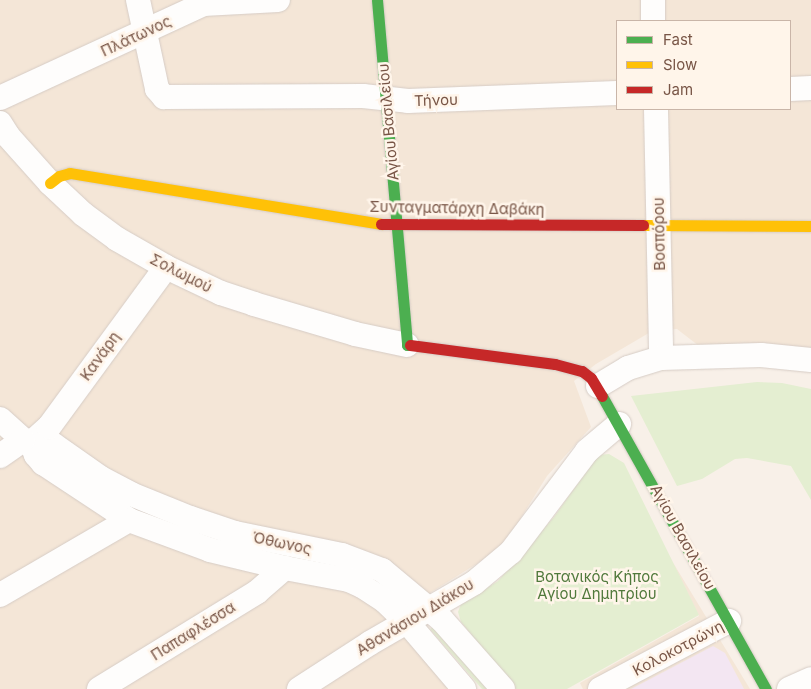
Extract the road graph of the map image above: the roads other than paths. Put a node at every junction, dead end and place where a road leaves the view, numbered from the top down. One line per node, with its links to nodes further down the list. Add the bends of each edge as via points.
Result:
1 (138, 0): 6 (street)
2 (278, 0): 6 (street, Πλάτωνος, via 203,4)
3 (378, 0): 10 (street, Αγίου Βασιλείου)
4 (653, 0): 5 (street)
5 (653, 20)
6 (146, 32): 10 (street, Τήνου, via 157,89 164,97); 11 (street, Πλάτωνος)
7 (811, 88): 8 (street)
8 (791, 89)
9 (616, 93): 10 (street, Τήνου, via 408,101)
10 (386, 97): 15 (street, Αγίου Βασιλείου)
11 (0, 98)
12 (656, 110): 16 (street, Βοσπόρου)
13 (3, 134): 14 (street, Σολωμού)
14 (50, 183): 15 (street, Συνταγματάρχη Δαβάκη, via 70,173 375,224); 18 (street, Σολωμού, via 83,214 117,239)
15 (397, 224): 16 (street, Συνταγματάρχη Δαβάκη); 19 (street, Αγίου Βασιλείου)
16 (658, 226): 17 (street, Συνταγματάρχη Δαβάκη); 20 (street, Βοσπόρου)
17 (811, 226)
18 (166, 266): 19 (street, Σολωμού, via 221,293 254,304 355,334); 25 (street, Κανάρη, via 49,426)
19 (407, 345): 22 (street, Αγίου Βασιλείου, via 571,367 582,371)
20 (661, 358): 21 (street, via 760,355); 22 (street, via 628,368)
21 (811, 360)
22 (598, 386): 24 (street, Αγίου Βασιλείου)
23 (0, 419): 25 (street, Όθωνος)
24 (619, 424): 30 (street, Αθανάσιου Διάκου, via 587,451 512,552 474,583); 31 (street, Αγίου Βασιλείου)
25 (27, 441): 26 (street, Κανάρη); 27 (street, Όθωνος, via 43,463); 30 (street, Όθωνος, via 54,445 101,478 190,518 235,533 366,562 395,579)
26 (0, 456)
27 (129, 520): 28 (street, Όθωνος, via 210,550); 29 (street)
28 (285, 568): 32 (street, Όθωνος, via 349,580 377,595); 34 (street, Παπαφλέσσα, via 257,592)
29 (0, 595)
30 (431, 609): 32 (street, Αθανάσιου Διάκου); 37 (street, Όθωνος)
31 (729, 621): 38 (street, Κολοκοτρώνη); 39 (street, Αγίου Βασιλείου)
32 (407, 622): 35 (street, Αθανάσιου Διάκου); 36 (street, Όθωνος)
33 (811, 679): 40 (street)
34 (99, 689)
35 (299, 689)
36 (464, 689)
37 (503, 689)
38 (600, 689)
39 (766, 689)
40 (789, 689)

